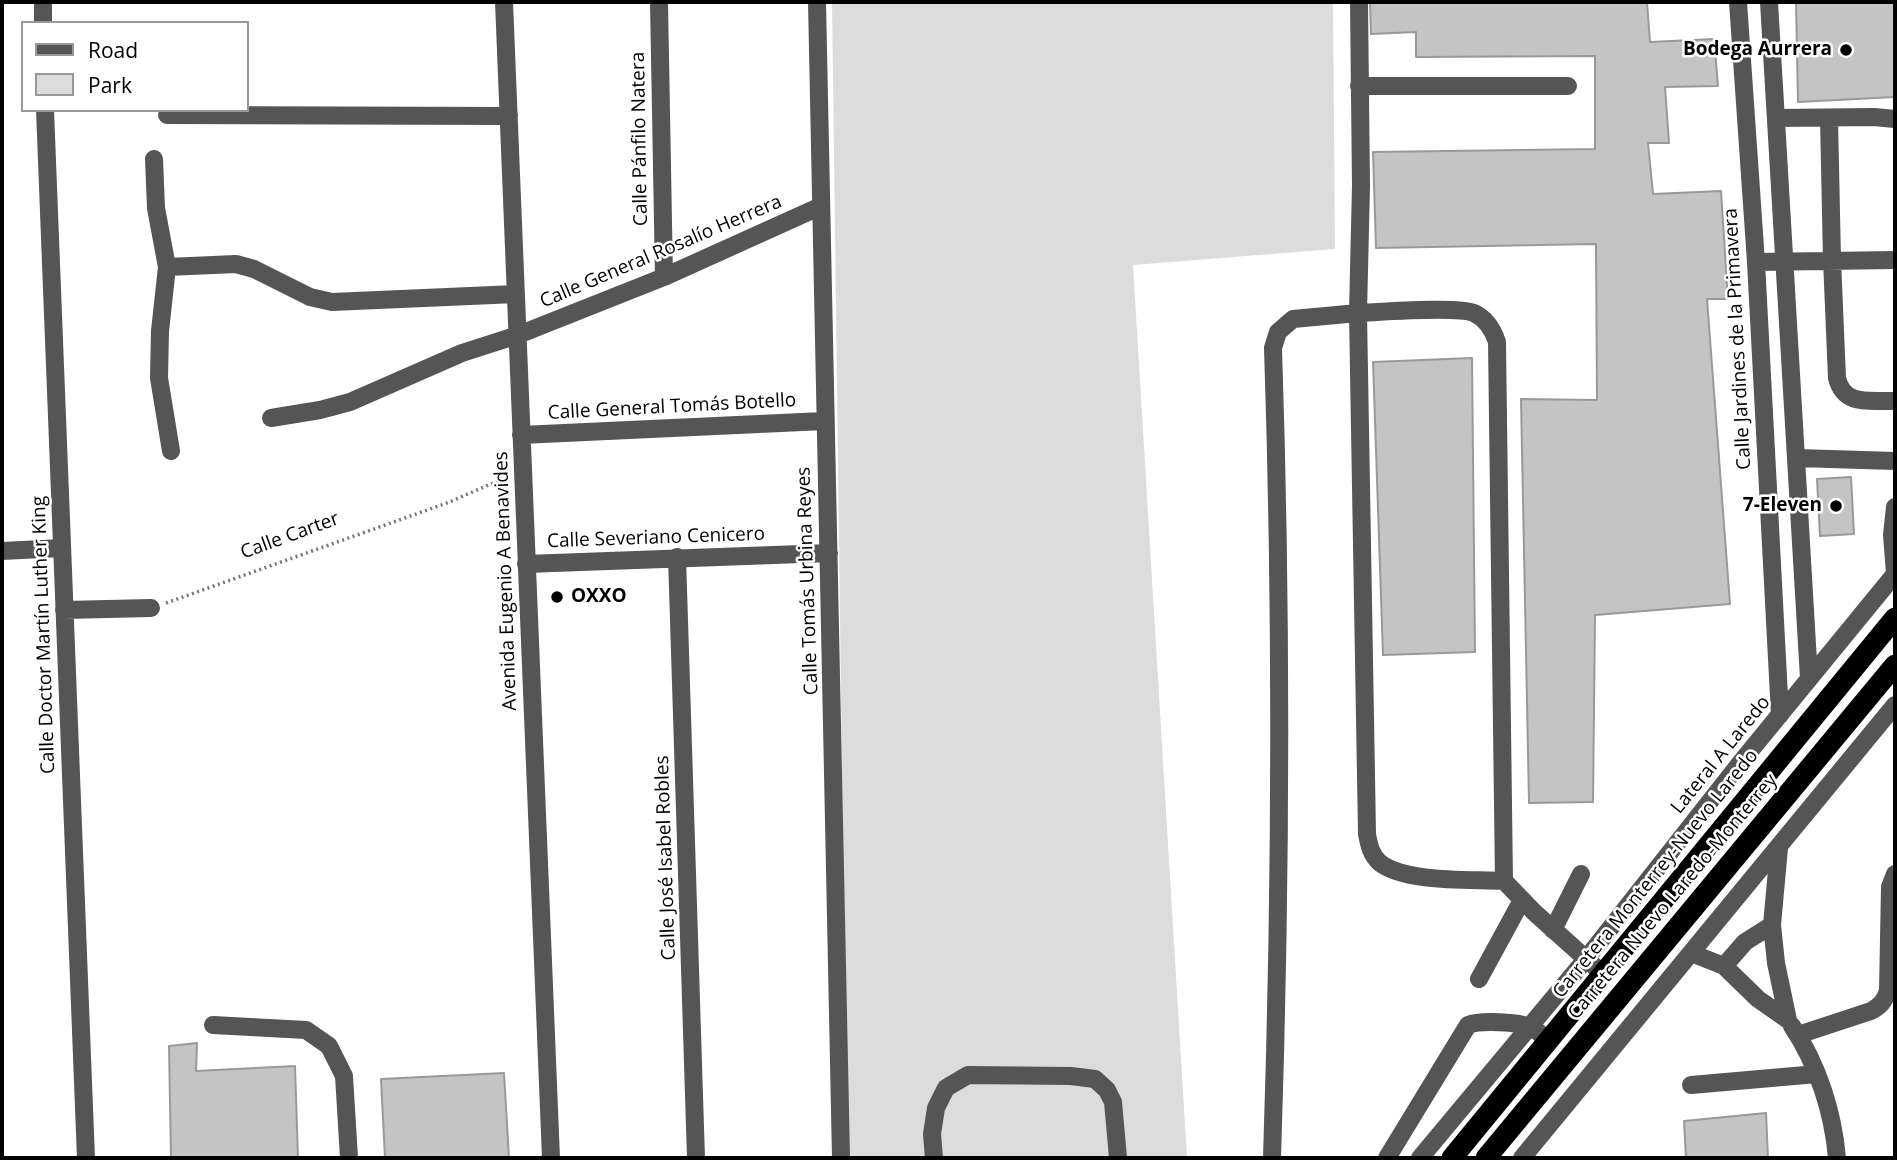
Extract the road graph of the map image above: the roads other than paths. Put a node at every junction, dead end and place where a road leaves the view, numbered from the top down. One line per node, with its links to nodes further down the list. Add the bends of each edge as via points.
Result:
1 (43, 2): 8 (street)
2 (503, 2): 13 (street, Avenida Eugenio A Benavides)
3 (659, 2): 24 (street, Calle Pánfilo Natera)
4 (817, 2): 18 (street, Calle Tomás Urbina Reyes)
5 (1359, 2): 9 (street)
6 (1738, 2): 21 (street, Calle Jardines de la Primavera)
7 (1769, 2): 14 (street)
8 (43, 21)
9 (1359, 86): 10 (street); 26 (street)
10 (1568, 86)
11 (45, 112): 36 (street, Calle Doctor Martín Luther King)
12 (167, 115): 13 (street)
13 (509, 116): 25 (street, Avenida Eugenio A Benavides)
14 (1777, 118): 15 (street); 22 (street)
15 (1829, 118): 16 (street); 19 (street)
16 (1895, 119)
17 (154, 159): 23 (street, via 156,208)
18 (819, 207): 24 (street, Calle General Rosalío Herrera); 30 (street, Calle Tomás Urbina Reyes)
19 (1832, 260): 20 (street); 22 (street); 28 (street, via 1840,389 1853,399)
20 (1895, 260)
21 (1756, 262): 22 (street); 48 (street, Calle Jardines de la Primavera)
22 (1786, 262): 33 (street)
23 (167, 267): 25 (street, via 236,264 332,302); 32 (street, via 159,378)
24 (664, 276): 27 (street, Calle General Rosalío Herrera)
25 (516, 294): 27 (street, Avenida Eugenio A Benavides)
26 (1358, 313): 52 (street, via 1370,851 1379,862 1406,873); 52 (street, via 1472,312 1493,330 1497,342); 75 (street, via 1293,319 1278,332 1273,348 1279,936)
27 (518, 335): 29 (street, Calle General Rosalío Herrera, via 462,353 350,402); 31 (street, Avenida Eugenio A Benavides)
28 (1895, 401)
29 (271, 418)
30 (824, 421): 31 (street, Calle General Tomás Botello); 38 (street, Calle Tomás Urbina Reyes)
31 (522, 435): 40 (street, Avenida Eugenio A Benavides)
32 (170, 451)
33 (1797, 458): 34 (street); 46 (street)
34 (1895, 461)
35 (1895, 507): 41 (street)
36 (62, 548): 37 (street); 43 (street, Calle Doctor Martín Luther King)
37 (2, 551)
38 (829, 553): 39 (street, Calle Severiano Cenicero); 72 (street, Calle Tomás Urbina Reyes)
39 (677, 557): 40 (street, Calle Severiano Cenicero); 71 (street, Calle José Isabel Robles)
40 (526, 564): 70 (street, Avenida Eugenio A Benavides)
41 (1895, 573): 46 (street, Lateral A Laredo)
42 (151, 608): 43 (street)
43 (64, 610): 68 (street, Calle Doctor Martín Luther King)
44 (1895, 618): 59 (highway, Carretera Monterrey-Nuevo Laredo)
45 (1895, 665): 79 (highway, Carretera Nuevo Laredo-Monterrey)
46 (1810, 678): 48 (street, Lateral A Laredo)
47 (1895, 705): 49 (street)
48 (1780, 715): 57 (street, Lateral A Laredo)
49 (1779, 848): 54 (street); 56 (street)
50 (1581, 874): 55 (street)
51 (1895, 874): 64 (street, via 1890,887 1885,1000 1871,1011)
52 (1504, 881): 53 (street)
53 (1522, 900): 55 (street); 60 (street)
54 (1772, 925): 58 (street, via 1745,942); 61 (street)
55 (1553, 930): 57 (street)
56 (1691, 953): 58 (street); 80 (street)
57 (1586, 959): 59 (street); 63 (street, Lateral A Laredo)
58 (1724, 966): 61 (street)
59 (1603, 974): 65 (highway, Carretera Monterrey-Nuevo Laredo)
60 (1479, 979)
61 (1788, 1020): 64 (street)
62 (213, 1025): 69 (street, via 306,1030 329,1046 344,1076)
63 (1530, 1026): 65 (street); 76 (street, via 1468,1024); 77 (street, Lateral A Laredo)
64 (1798, 1035): 66 (street)
65 (1548, 1041): 78 (highway, Carretera Monterrey-Nuevo Laredo)
66 (1817, 1074): 67 (street); 81 (street, via 1829,1108)
67 (1691, 1085)
68 (86, 1158)
69 (349, 1158)
70 (551, 1158)
71 (696, 1158)
72 (842, 1158)
73 (934, 1158): 74 (street, via 936,1108 946,1088 968,1075 981,1075 1095,1079 1113,1102)
74 (1118, 1158)
75 (1272, 1158)
76 (1387, 1158)
77 (1420, 1158)
78 (1452, 1158)
79 (1486, 1158)
80 (1522, 1158)
81 (1837, 1158)

